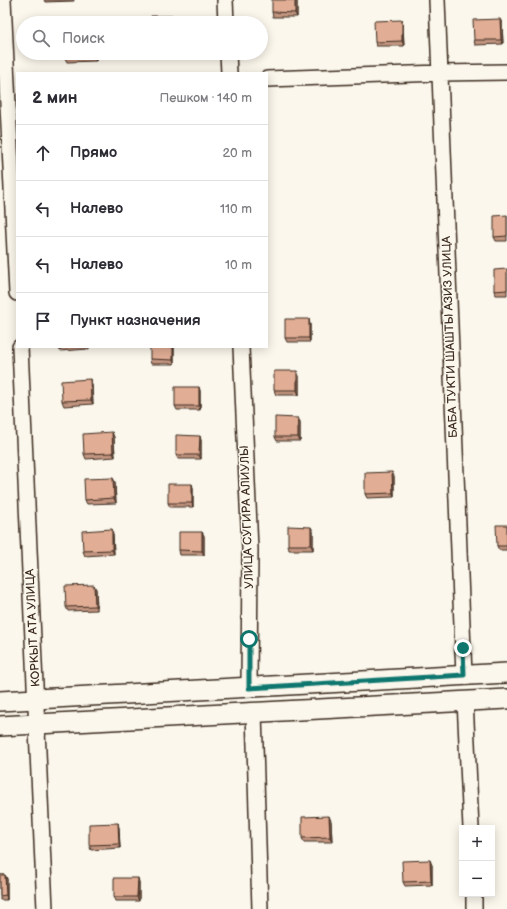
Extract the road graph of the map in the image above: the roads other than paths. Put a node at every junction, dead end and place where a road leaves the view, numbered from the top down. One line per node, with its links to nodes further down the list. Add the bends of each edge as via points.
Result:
1 (3, 0): 10 (street)
2 (225, 0): 4 (street)
3 (436, 0): 8 (street, БАБА ТУКТИ ШАШТЫ АЗИЗ УЛИЦА)
4 (226, 16)
5 (228, 60): 6 (street)
6 (229, 72)
7 (507, 72): 8 (street)
8 (440, 73): 9 (street); 15 (street, БАБА ТУКТИ ШАШТЫ АЗИЗ УЛИЦА)
9 (268, 79)
10 (8, 90): 11 (street)
11 (16, 270)
12 (20, 348): 18 (street, КОРКЫТ АТА УЛИЦА)
13 (241, 348): 16 (street, УЛИЦА СУГИРА АЛИУЛЫ, via 250,549)
14 (507, 673): 15 (street)
15 (464, 675): 16 (street)
16 (249, 688): 18 (street)
17 (507, 699): 19 (street)
18 (36, 700): 20 (street); 22 (street, КОРКЫТ АТА УЛИЦА)
19 (465, 700): 21 (street); 24 (street)
20 (0, 701)
21 (254, 712): 22 (street); 27 (street)
22 (36, 725): 23 (street); 26 (street, КОРКЫТ АТА УЛИЦА)
23 (0, 726)
24 (471, 825)
25 (474, 897): 28 (street)
26 (45, 909)
27 (260, 909)
28 (474, 909)

